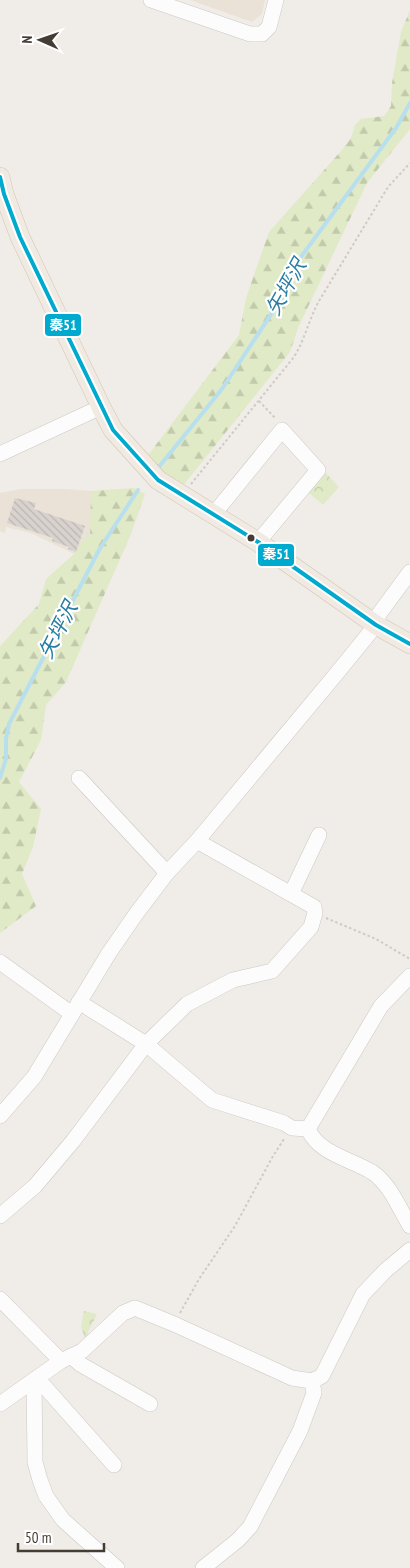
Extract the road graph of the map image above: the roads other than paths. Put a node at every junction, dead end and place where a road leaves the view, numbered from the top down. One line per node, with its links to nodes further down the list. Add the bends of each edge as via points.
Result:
1 (151, 0): 2 (street, via 250,34 262,34 269,26)
2 (276, 0)
3 (0, 177): 4 (main road, via 20,237)
4 (101, 407): 5 (street); 6 (main road, via 113,430 138,461 158,480)
5 (0, 454)
6 (213, 514): 7 (main road); 7 (street, via 282,430 318,470)
7 (258, 542): 9 (main road)
8 (410, 572): 9 (street, via 379,614)
9 (376, 625): 10 (main road); 13 (street)
10 (410, 644)
11 (79, 778): 14 (street)
12 (319, 835): 15 (street)
13 (197, 841): 14 (street); 15 (street)
14 (167, 873): 18 (street, via 120,937)
15 (291, 894): 19 (street, via 314,908 315,914 311,928 272,971 233,980 187,1004)
16 (0, 962): 18 (street)
17 (410, 976): 21 (street, via 381,1006)
18 (75, 1008): 19 (street); 20 (street, via 34,1077)
19 (146, 1044): 21 (street, via 212,1100 292,1128); 22 (street, via 35,1186)
20 (0, 1116)
21 (308, 1129): 23 (street, via 323,1147 372,1172 388,1188)
22 (0, 1216)
23 (410, 1226)
24 (410, 1250): 28 (street, via 363,1294 322,1376)
25 (0, 1299): 26 (street)
26 (66, 1359): 27 (street); 28 (street, via 82,1350 124,1313 135,1308 292,1378); 30 (street)
27 (35, 1379): 29 (street); 31 (street); 32 (street, via 35,1462 46,1496 62,1520)
28 (312, 1381): 33 (street, via 314,1393 300,1431 250,1527)
29 (0, 1404)
30 (150, 1404)
31 (114, 1465)
32 (118, 1568)
33 (203, 1568)

